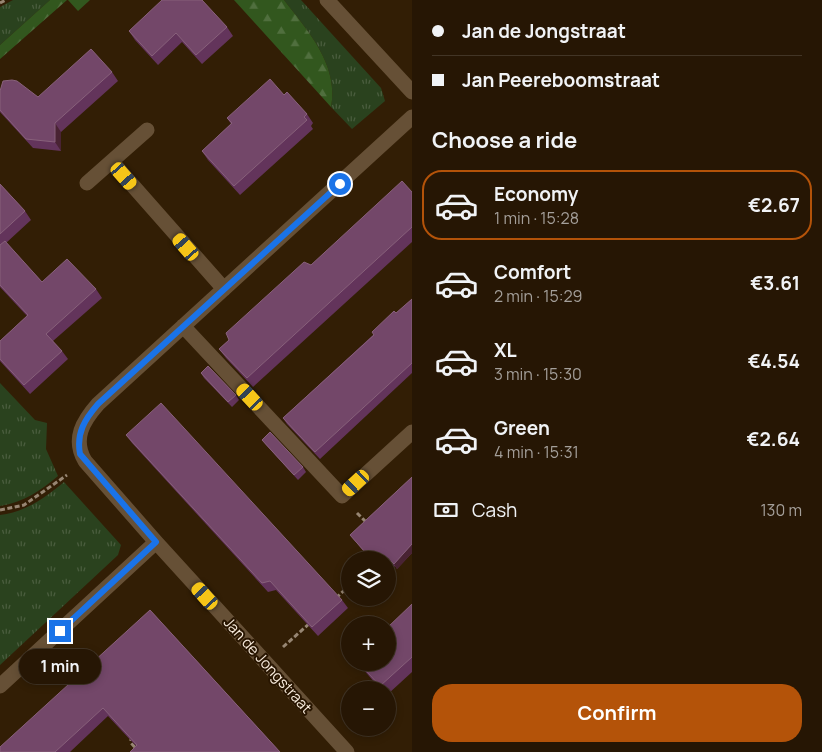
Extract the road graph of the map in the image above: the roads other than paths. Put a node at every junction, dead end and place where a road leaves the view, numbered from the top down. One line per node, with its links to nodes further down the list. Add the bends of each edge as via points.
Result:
1 (327, 0): 2 (street)
2 (412, 92)
3 (412, 117): 7 (street, Jan de Jongstraat)
4 (147, 130): 5 (street)
5 (112, 162): 6 (street); 7 (street)
6 (87, 183)
7 (224, 290): 8 (street, Jan de Jongstraat)
8 (183, 326): 9 (street, via 342,496); 10 (street, Jan de Jongstraat, via 98,404 80,429 79,445 85,461)
9 (412, 432)
10 (156, 542): 11 (street); 12 (street, Jan de Jongstraat)
11 (0, 686)
12 (348, 752)

